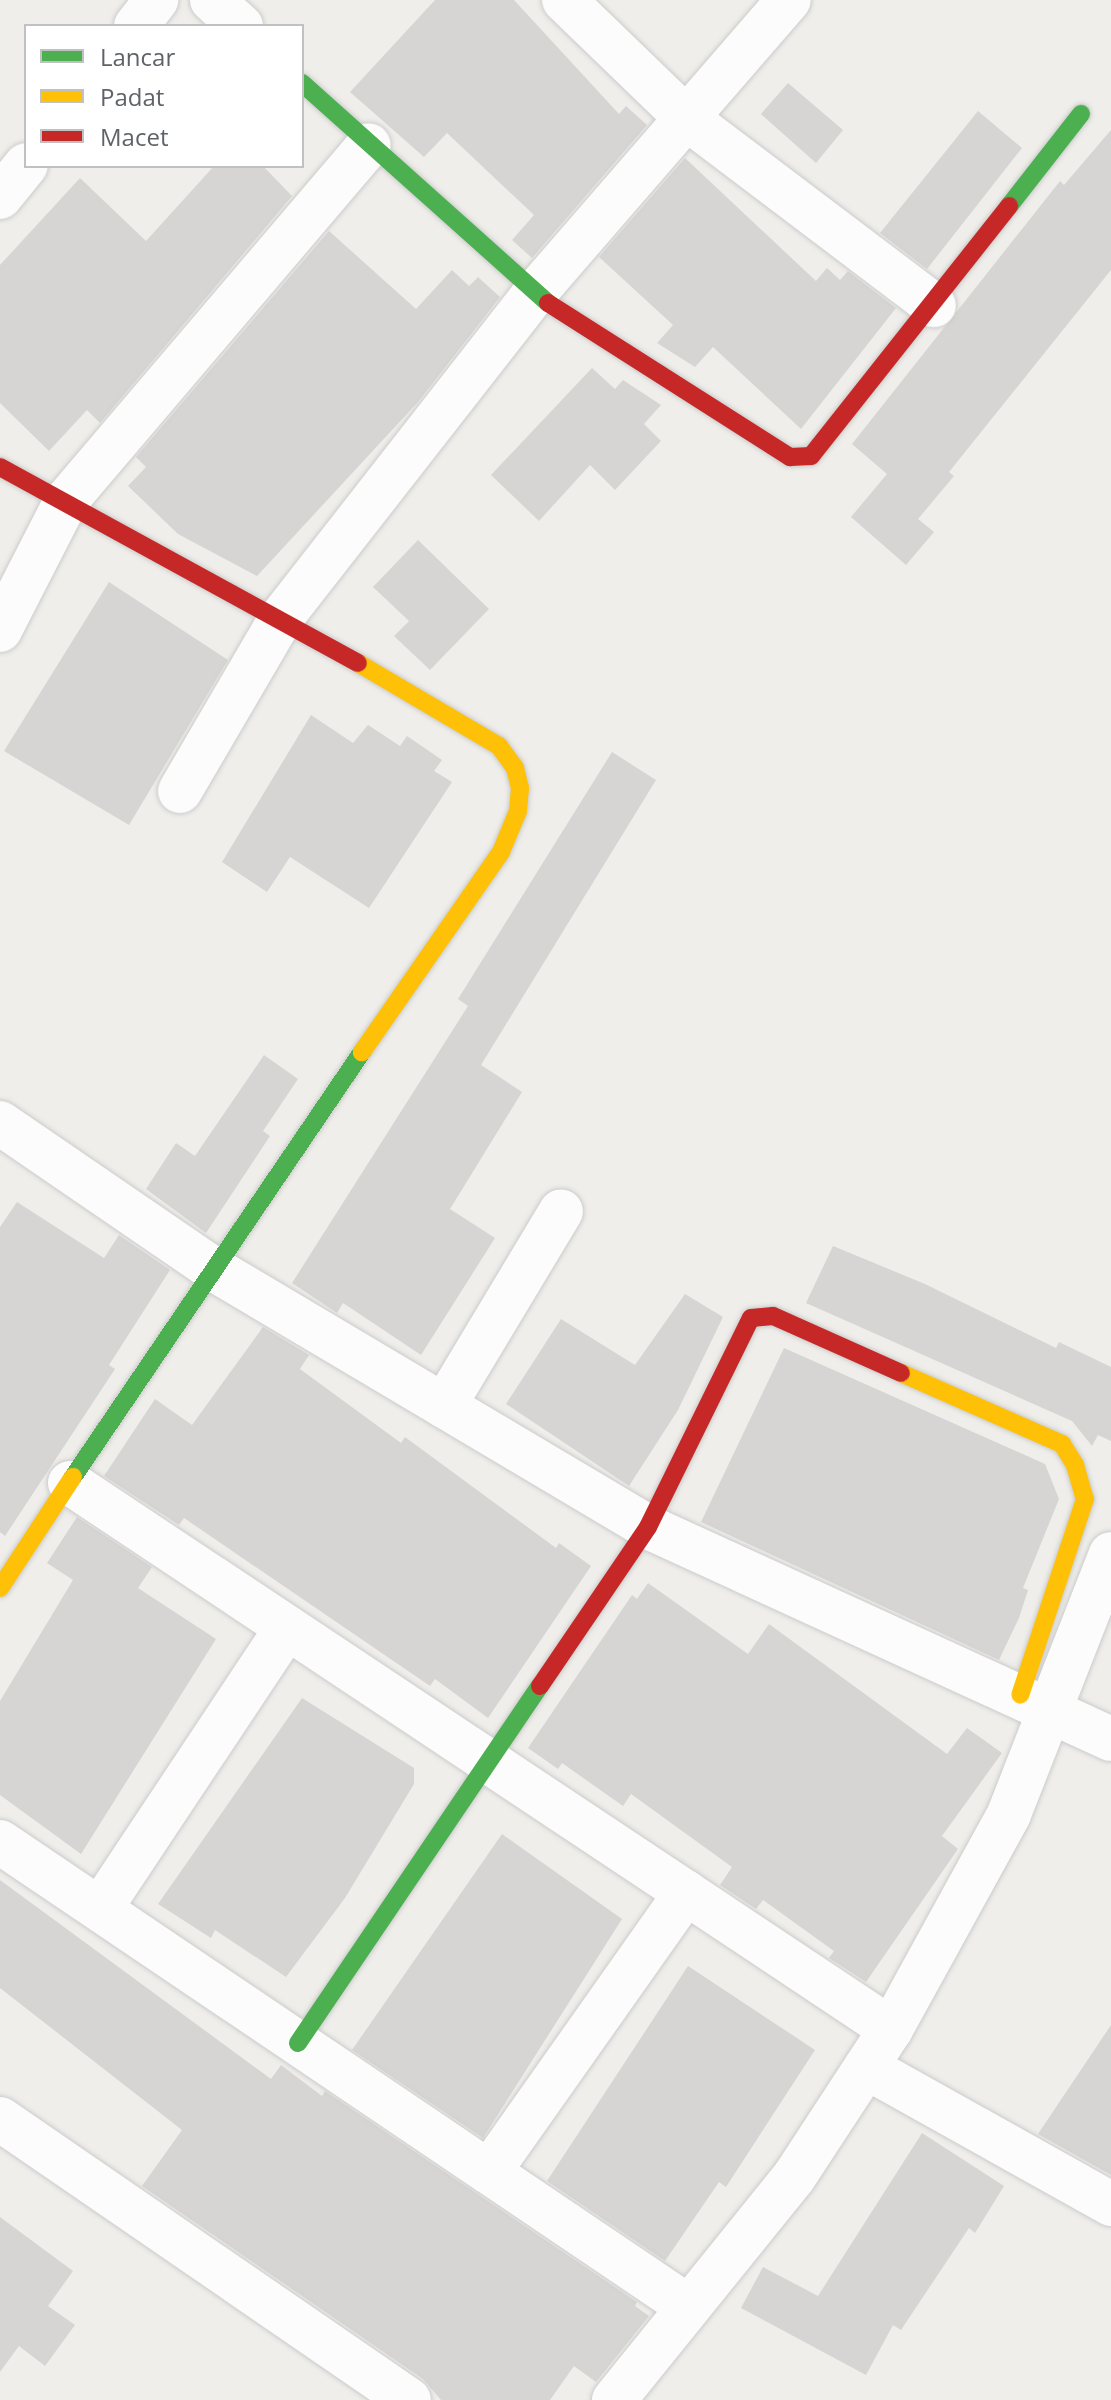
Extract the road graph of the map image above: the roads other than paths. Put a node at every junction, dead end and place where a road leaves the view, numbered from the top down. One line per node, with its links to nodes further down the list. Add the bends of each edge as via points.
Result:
1 (156, 0): 5 (street)
2 (212, 0): 6 (street)
3 (564, 0): 9 (street)
4 (789, 0): 9 (street)
5 (138, 24)
6 (239, 24)
7 (304, 85): 10 (street)
8 (1081, 114): 14 (street)
9 (685, 117): 13 (street); 14 (street)
10 (369, 145): 13 (street); 16 (street)
11 (24, 167): 12 (street)
12 (0, 197)
13 (534, 294): 14 (street, via 790,457 811,456); 17 (street)
14 (934, 305)
15 (0, 467): 16 (street)
16 (66, 501): 17 (street); 18 (street)
17 (281, 618): 19 (street); 22 (street, via 499,746 515,768 519,800 501,852)
18 (0, 630)
19 (180, 791)
20 (2, 1130): 22 (street)
21 (561, 1211): 23 (street)
22 (212, 1268): 23 (street); 24 (street)
23 (444, 1406): 25 (street)
24 (70, 1483): 27 (street); 28 (street)
25 (648, 1527): 29 (street); 29 (street, via 751,1318 758,1315 773,1316 1062,1444 1085,1499); 31 (street)
26 (1111, 1554): 29 (street)
27 (0, 1588)
28 (287, 1628): 31 (street); 34 (street)
29 (1035, 1702): 30 (street); 35 (street, via 1009,1814)
30 (1111, 1739)
31 (488, 1761): 33 (street); 36 (street)
32 (0, 1842): 34 (street)
33 (686, 1893): 35 (street); 39 (street)
34 (100, 1909): 36 (street)
35 (891, 2029): 37 (street)
36 (298, 2043): 39 (street)
37 (866, 2067): 40 (street); 41 (street, via 794,2177)
38 (0, 2119): 42 (street)
39 (489, 2172): 41 (street)
40 (1111, 2204)
41 (689, 2307): 43 (street)
42 (409, 2400)
43 (614, 2400)

